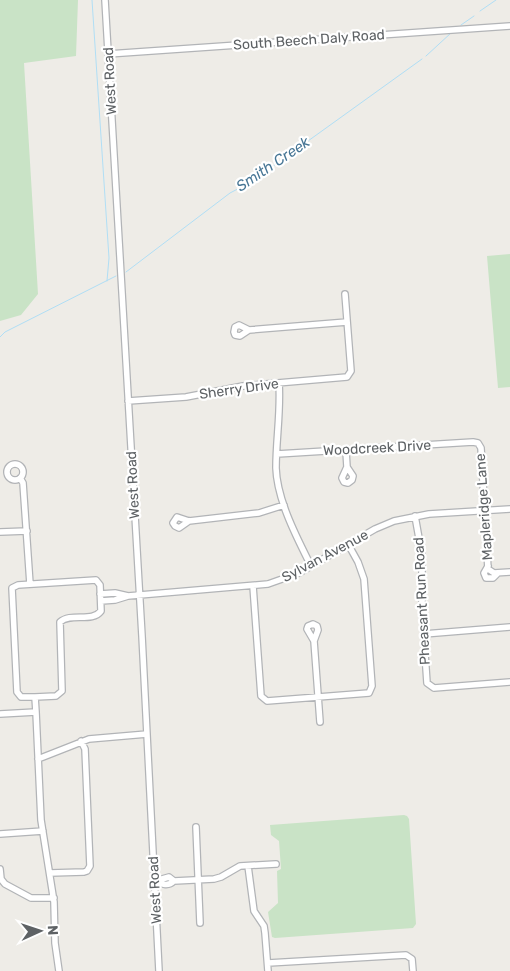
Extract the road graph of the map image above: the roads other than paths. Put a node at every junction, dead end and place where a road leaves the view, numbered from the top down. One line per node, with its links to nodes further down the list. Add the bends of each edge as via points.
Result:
1 (105, 0): 3 (street, West Road)
2 (510, 26): 3 (street, South Beech Daly Road)
3 (108, 54): 8 (street, West Road)
4 (345, 294): 5 (street)
5 (347, 322): 6 (street); 7 (street, Sherry Drive, via 349,375)
6 (249, 330)
7 (279, 383): 8 (street, Sherry Drive, via 238,386 186,397); 11 (street)
8 (128, 401): 27 (street, West Road)
9 (478, 443): 10 (street, Woodcreek Drive); 16 (street, Mapleridge Lane, via 481,448)
10 (346, 450): 11 (street, Woodcreek Drive); 12 (street)
11 (277, 454): 14 (street, via 278,485)
12 (347, 467)
13 (20, 478): 19 (street)
14 (284, 505): 18 (street, via 258,513); 22 (street)
15 (510, 509): 16 (street, Sylvan Avenue)
16 (484, 510): 17 (street, Sylvan Avenue); 23 (street, Mapleridge Lane, via 489,569 498,573)
17 (415, 516): 21 (street, Sylvan Avenue, via 387,523); 31 (street, Pheasant Run Road, via 422,555)
18 (189, 521)
19 (27, 531): 20 (street); 24 (street)
20 (0, 532)
21 (348, 544): 22 (street, Sylvan Avenue); 35 (street, via 358,562 364,584 372,686 366,694)
22 (311, 566): 25 (street, Sylvan Avenue, via 283,580)
23 (510, 572)
24 (30, 584): 26 (street, via 94,580 100,584); 34 (street, via 14,587 12,601 17,692 21,697)
25 (253, 586): 27 (street, Sylvan Avenue); 35 (street, via 261,696 270,700)
26 (100, 594): 28 (street); 29 (street)
27 (139, 595): 28 (street, Sylvan Avenue); 39 (street, West Road)
28 (128, 596): 29 (street)
29 (101, 601): 34 (street, via 97,616 66,618 60,622 62,691 57,696)
30 (510, 627): 31 (street)
31 (424, 634): 33 (street, Pheasant Run Road, via 428,685 434,688)
32 (314, 641): 35 (street)
33 (510, 682)
34 (35, 697): 36 (street)
35 (318, 697): 38 (street)
36 (36, 712): 37 (street); 41 (street)
37 (0, 714)
38 (320, 722)
39 (147, 734): 40 (street); 50 (street, West Road)
40 (82, 741): 41 (street); 48 (street, via 90,866 84,872)
41 (38, 760): 43 (street)
42 (196, 827): 49 (street)
43 (43, 831): 44 (street); 48 (street)
44 (0, 834)
45 (276, 864): 46 (street)
46 (248, 866): 49 (street, via 240,866 218,878); 53 (street, via 254,911 264,926)
47 (0, 869): 51 (street, via 3,882 31,898)
48 (50, 873): 51 (street)
49 (199, 880): 50 (street, via 174,881 169,877); 52 (street)
50 (155, 881): 55 (street, West Road)
51 (54, 898): 54 (street)
52 (200, 923)
53 (268, 963): 56 (street); 57 (street, via 406,955 410,957)
54 (59, 971)
55 (159, 971)
56 (268, 971)
57 (413, 971)

